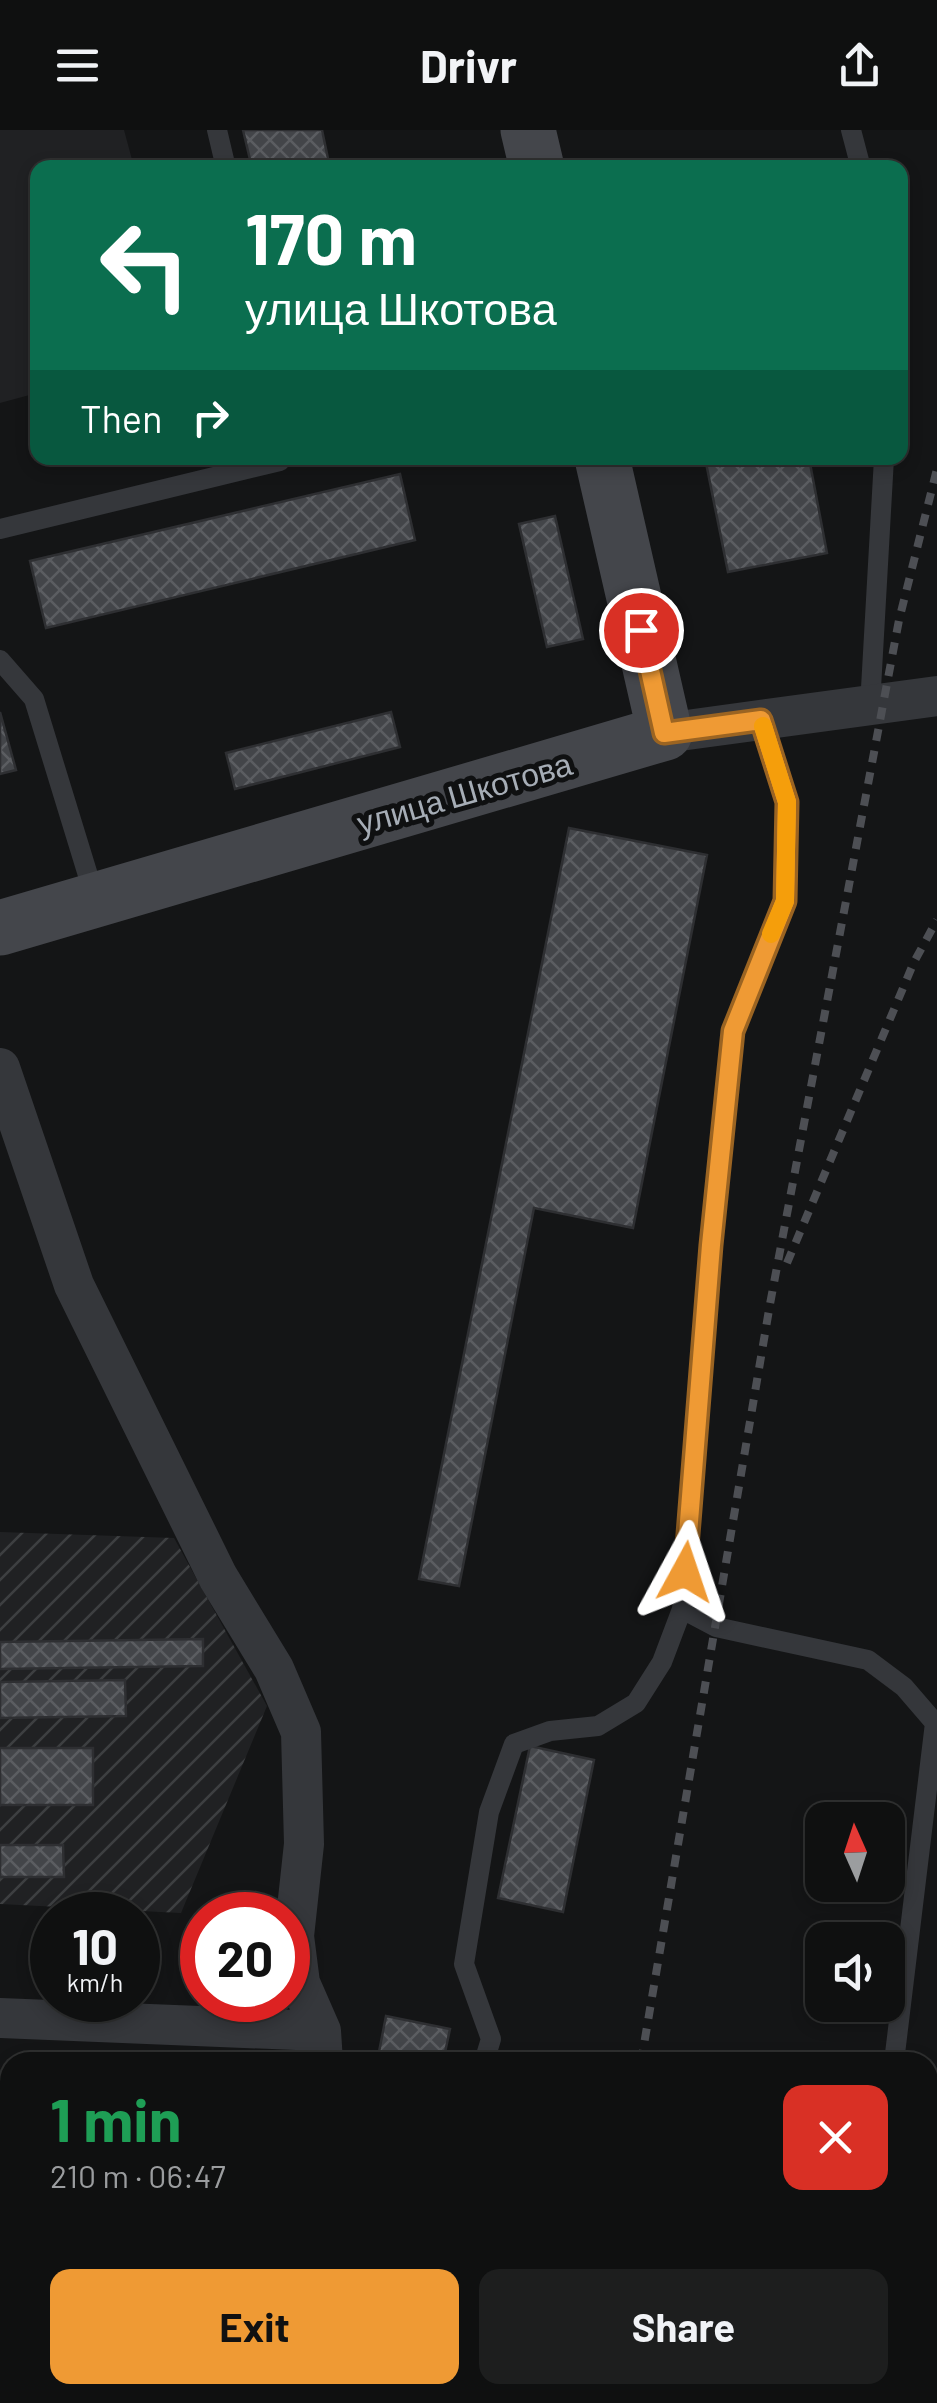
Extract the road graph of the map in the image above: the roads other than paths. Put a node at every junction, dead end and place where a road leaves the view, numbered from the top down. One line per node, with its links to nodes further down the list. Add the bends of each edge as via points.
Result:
1 (217, 130): 4 (lane)
2 (528, 130): 5 (street)
3 (851, 130): 6 (lane)
4 (224, 160)
5 (535, 160)
6 (858, 160)
7 (264, 465): 10 (lane)
8 (604, 465): 15 (street)
9 (883, 465): 13 (lane)
10 (0, 529)
11 (2, 663): 16 (lane, via 34,699)
12 (937, 696): 13 (street, улица Шкотова)
13 (870, 706): 14 (street, улица Шкотова)
14 (761, 720): 15 (street, улица Шкотова); 19 (lane, via 787,802 785,901 733,1031)
15 (664, 733): 16 (street, улица Шкотова)
16 (96, 900): 17 (street, улица Шкотова)
17 (0, 928)
18 (0, 1068): 21 (street, via 74,1286 301,1732 304,1844 294,1936 300,1983)
19 (682, 1609): 22 (lane, via 662,1662 636,1702 598,1726 514,1744 489,1812 464,1964 490,2039); 23 (lane, via 716,1626 868,1660 935,1722)
20 (0, 2018): 21 (street)
21 (322, 2047)
22 (487, 2052)
23 (895, 2052)

